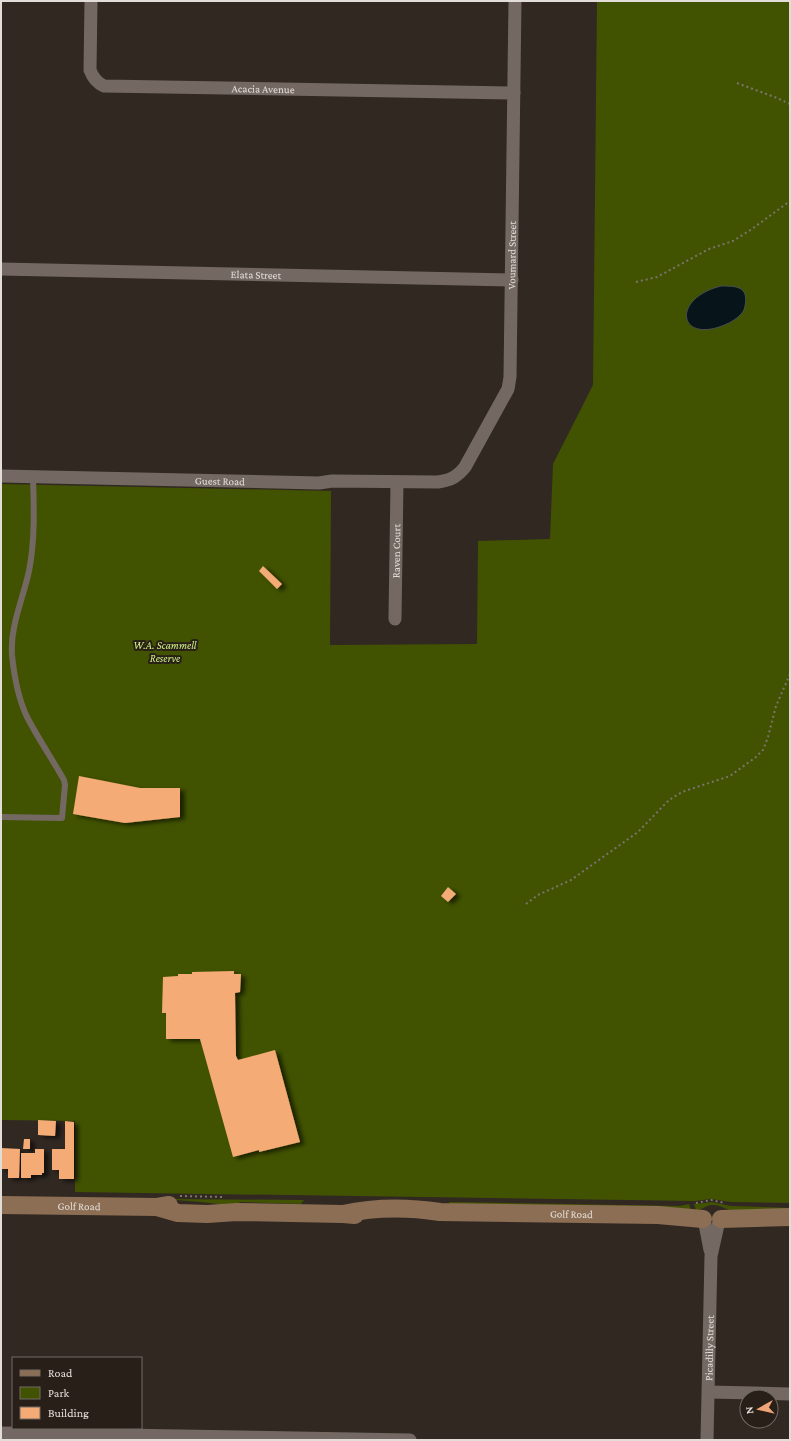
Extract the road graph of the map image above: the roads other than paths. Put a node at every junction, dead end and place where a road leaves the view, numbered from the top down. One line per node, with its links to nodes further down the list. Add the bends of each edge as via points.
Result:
1 (91, 1): 3 (street, Acacia Avenue, via 90,70 95,80 104,86)
2 (515, 1): 3 (street, Voumard Street)
3 (514, 93): 5 (street, Voumard Street)
4 (1, 269): 5 (street, Elata Street)
5 (512, 280): 9 (street, Voumard Street, via 511,369 508,388 465,467 455,478)
6 (1, 476): 7 (street, Guest Road)
7 (33, 477): 8 (street, Guest Road, via 311,483); 11 (lane, via 33,538 29,570 15,623 12,653 26,716 64,780 62,818)
8 (397, 482): 9 (street, Guest Road); 10 (street, Raven Court)
9 (438, 482)
10 (395, 619)
11 (1, 817)
12 (1, 1205): 14 (street, Golf Road, via 157,1207 178,1204 237,1212 405,1217 440,1212)
13 (790, 1217): 14 (street, Golf Road)
14 (715, 1218): 15 (street, Picadilly Street, via 711,1256)
15 (709, 1392): 16 (street); 19 (street, Picadilly Street)
16 (790, 1394)
17 (1, 1433): 18 (street)
18 (410, 1440)
19 (707, 1440)

